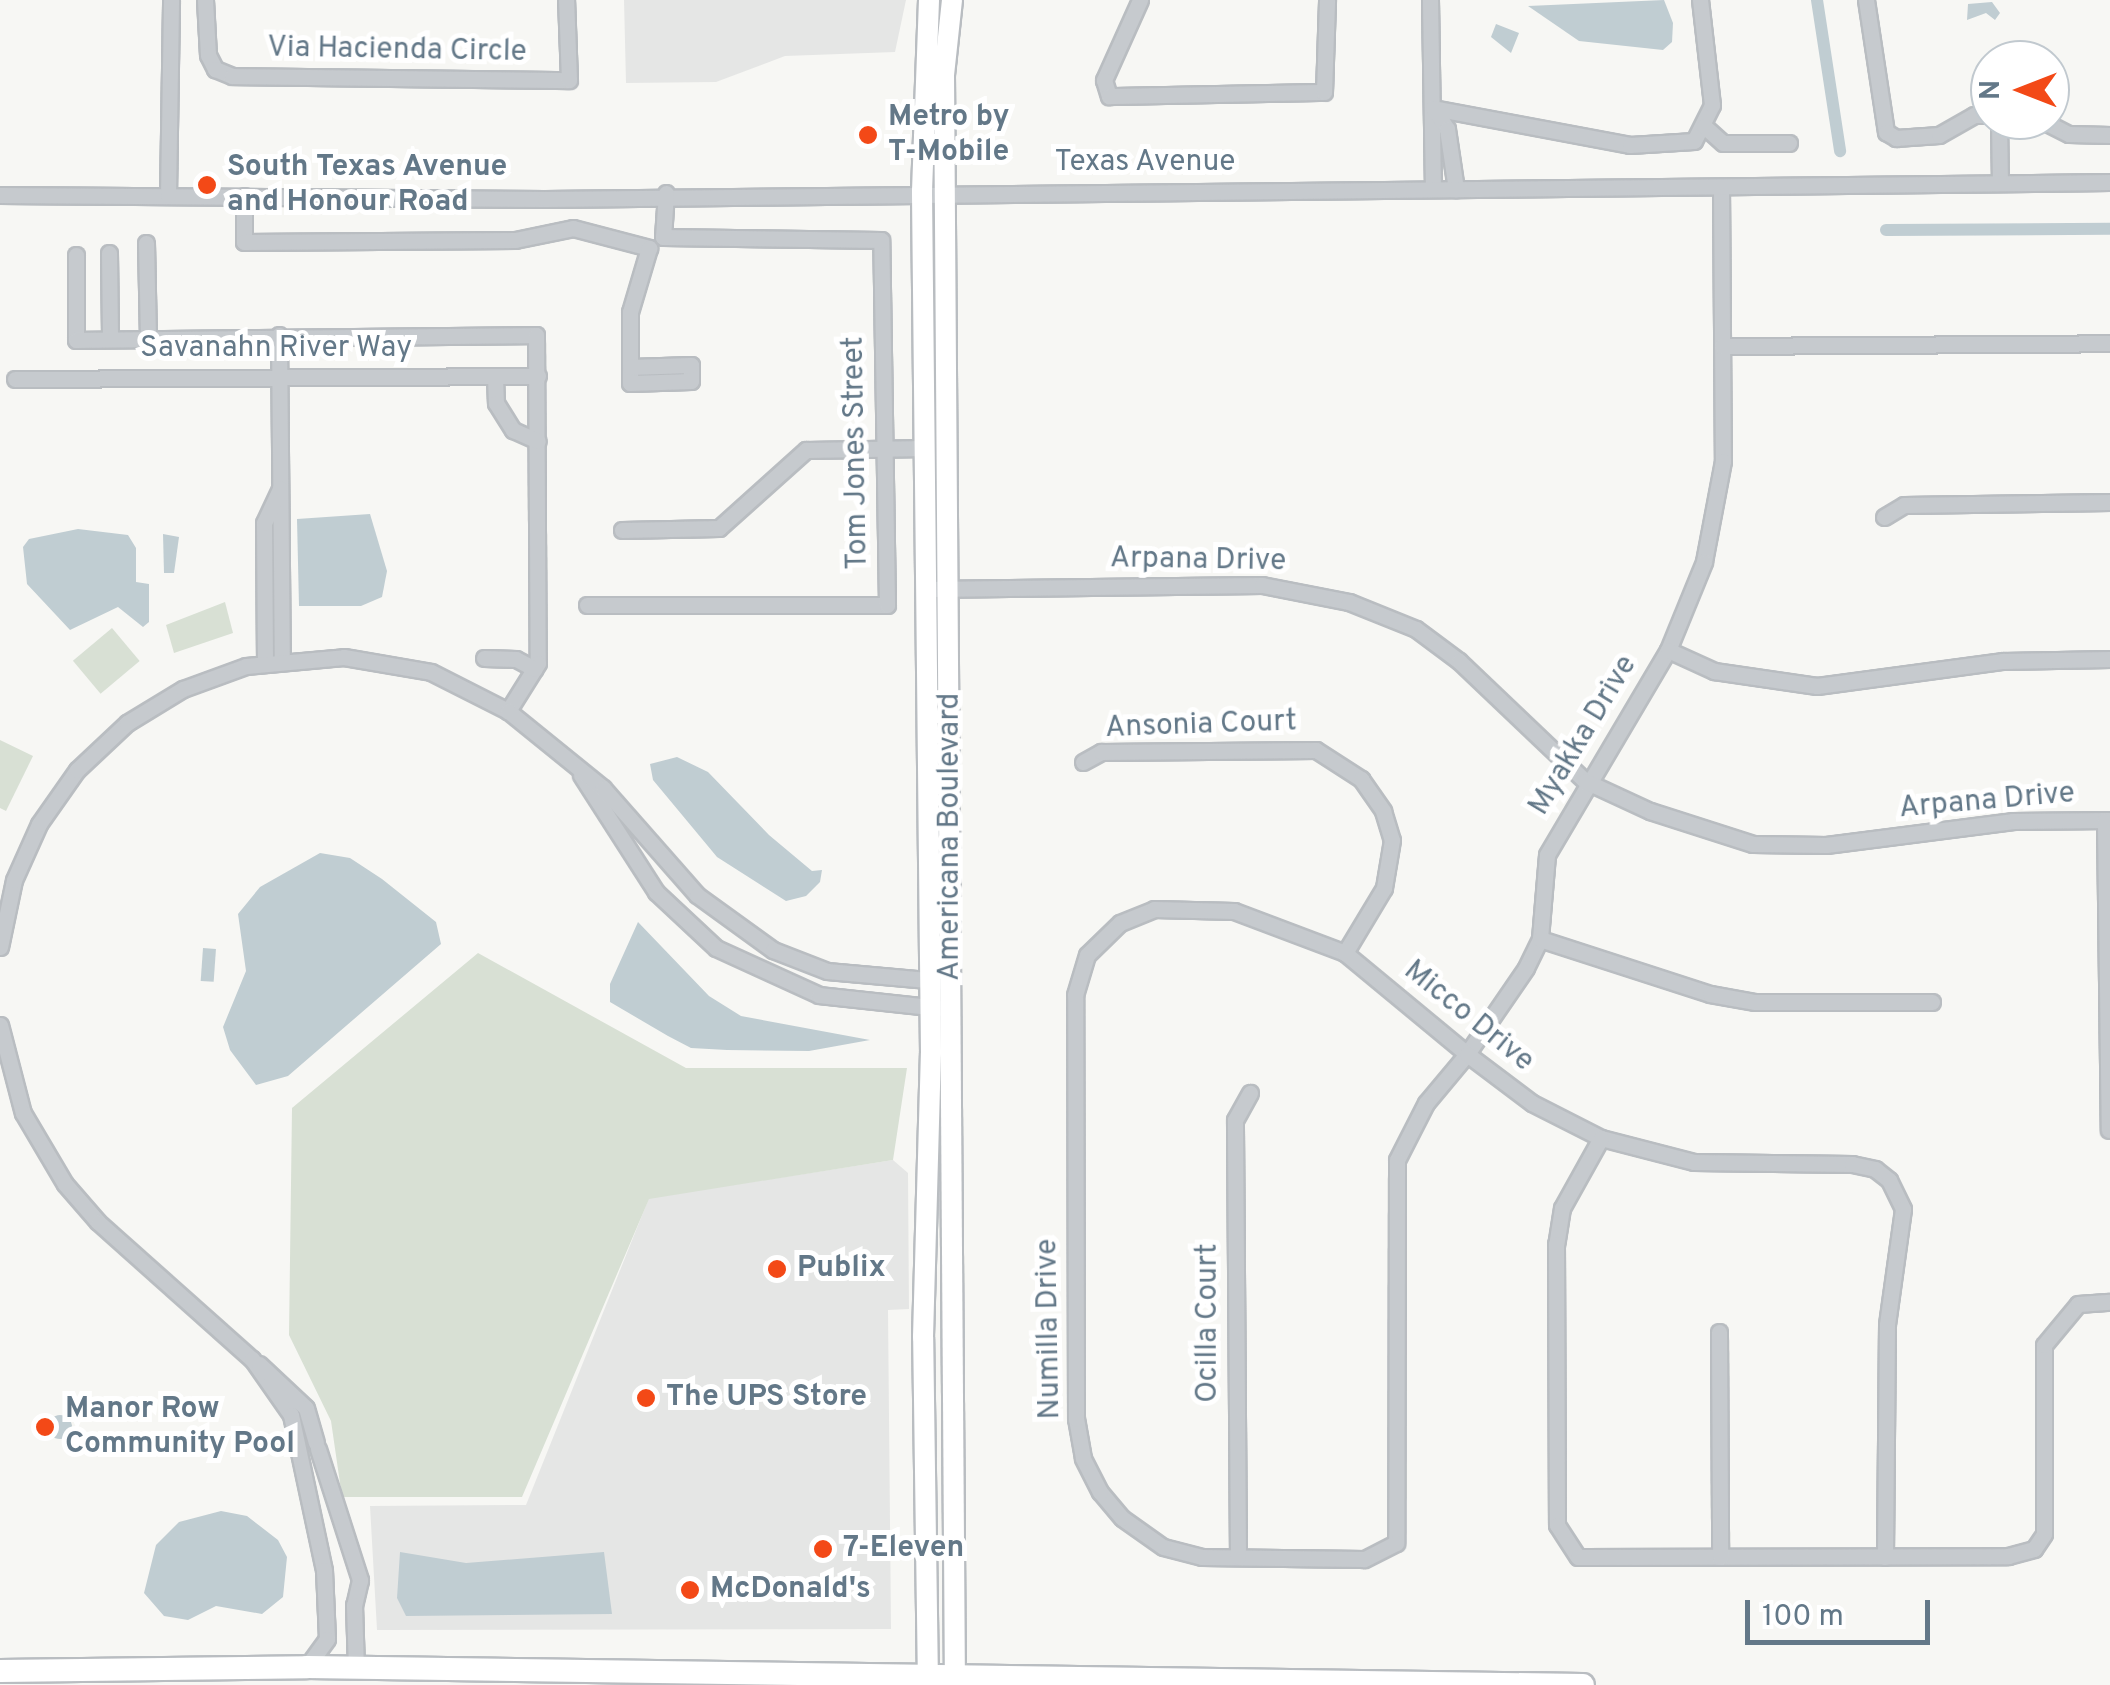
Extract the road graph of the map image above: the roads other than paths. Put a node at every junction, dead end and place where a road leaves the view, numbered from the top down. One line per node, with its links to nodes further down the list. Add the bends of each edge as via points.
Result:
1 (171, 0): 27 (street)
2 (206, 0): 3 (street, Via Hacienda Circle, via 208,56 214,70 232,76 570,80)
3 (566, 0)
4 (928, 0): 23 (main road, Americana Boulevard)
5 (952, 0): 24 (main road, Americana Boulevard, via 944,75)
6 (1140, 0): 7 (street, via 1104,80 1108,96 1324,92)
7 (1327, 0)
8 (1430, 0): 11 (street)
9 (1700, 0): 13 (street, via 1712,105)
10 (1866, 0): 12 (street, via 1886,132 1896,138 1939,136)
11 (1433, 108): 13 (street, via 1630,144 1694,140); 21 (street); 22 (street, via 1447,128)
12 (1970, 118)
13 (1704, 126): 17 (street, via 1723,144)
14 (2070, 134): 15 (street)
15 (2110, 135)
16 (1999, 140): 19 (street)
17 (1789, 143)
18 (2110, 182): 19 (street, Texas Avenue)
19 (2000, 183): 20 (street, Texas Avenue)
20 (1721, 187): 22 (street, Texas Avenue); 36 (street, Myakka Drive)
21 (1433, 189): 22 (street, Texas Avenue); 24 (street, Texas Avenue)
22 (1456, 189)
23 (922, 191): 24 (street, Texas Avenue); 25 (street, Texas Avenue); 44 (main road, Americana Boulevard)
24 (947, 191): 49 (main road, Americana Boulevard)
25 (666, 194): 28 (street, Texas Avenue); 43 (street, Tom Jones Street, via 663,237 881,240)
26 (0, 195): 27 (street, Texas Avenue)
27 (168, 195): 28 (street, Texas Avenue)
28 (244, 196): 37 (street, via 244,242 515,240 572,228 649,248 630,312)
29 (146, 243): 33 (street)
30 (109, 252): 34 (street)
31 (76, 256): 34 (street, via 76,340)
32 (279, 335): 33 (street); 38 (street); 40 (street, via 536,335)
33 (148, 338): 34 (street)
34 (110, 339)
35 (2110, 343): 36 (street)
36 (1722, 346): 52 (street, Myakka Drive, via 1723,461 1714,521)
37 (630, 367)
38 (281, 376): 39 (street, Savanahn River Way); 41 (street, Savanahn River Way); 45 (street)
39 (495, 376): 40 (street, Savanahn River Way); 42 (street, via 496,403 513,430)
40 (538, 376): 42 (street)
41 (14, 380)
42 (538, 441): 57 (street)
43 (884, 448): 44 (street); 48 (street, via 806,450 719,528); 51 (street, Tom Jones Street, via 887,605)
44 (926, 448): 50 (main road, Americana Boulevard)
45 (280, 489): 55 (street); 56 (street, via 264,523)
46 (2110, 502): 47 (street, via 1904,505)
47 (1884, 517)
48 (622, 530)
49 (951, 588): 50 (street, Arpana Drive); 61 (street, Arpana Drive, via 1262,586 1349,602 1416,630 1459,661); 66 (main road, Americana Boulevard)
50 (927, 589): 66 (main road, Americana Boulevard)
51 (586, 605)
52 (1668, 650): 54 (street, via 1714,671 1817,686 2003,660); 61 (street, Myakka Drive)
53 (484, 658): 57 (street, via 516,659)
54 (2110, 659)
55 (282, 660): 56 (street); 58 (street, via 344,656 398,664 460,684)
56 (265, 662): 64 (street, via 215,676 152,706 77,770 28,845)
57 (535, 668): 58 (street)
58 (508, 712): 60 (street)
59 (1082, 762): 65 (street, Ansonia Court, via 1101,752 1316,750 1361,779 1383,811 1392,840 1384,888)
60 (581, 775): 66 (street, via 602,788 697,895 773,950 827,971); 69 (street, via 656,892 716,948 819,995)
61 (1585, 782): 62 (street, Arpana Drive, via 1753,844 1826,845 2013,822); 63 (street, Myakka Drive, via 1547,856)
62 (2107, 820): 73 (street)
63 (1540, 939): 68 (street, via 1756,1002); 71 (street, Myakka Drive)
64 (0, 946)
65 (1345, 953): 67 (street, Micco Drive, via 1234,911 1154,909 1120,924 1088,955); 71 (street, Micco Drive)
66 (940, 981): 69 (main road, Americana Boulevard)
67 (1075, 994): 82 (street, Numilla Drive, via 1076,1419 1083,1458 1122,1518 1162,1547)
68 (1932, 1002)
69 (940, 1008): 75 (main road, Americana Boulevard); 76 (main road, Americana Boulevard)
70 (0, 1025): 80 (street, via 22,1112 65,1184 98,1222)
71 (1467, 1054): 74 (street, Micco Drive, via 1532,1103); 85 (street, Myakka Drive, via 1426,1102 1397,1160 1396,1543)
72 (1250, 1093): 82 (street, Ocilla Court, via 1235,1120)
73 (2109, 1130)
74 (1601, 1138): 83 (street, via 1562,1208 1556,1244 1556,1525 1564,1546 1594,1560); 84 (street, Micco Drive, via 1694,1162 1875,1168 1899,1194 1903,1209 1886,1325)
75 (924, 1194): 76 (main road); 79 (main road, Americana Boulevard)
76 (952, 1194): 81 (main road, Americana Boulevard)
77 (2110, 1302): 84 (street, via 2078,1304 2044,1345 2044,1534 2034,1550)
78 (1719, 1332): 83 (street)
79 (924, 1337): 81 (main road, via 941,1353); 89 (main road, Americana Boulevard)
80 (252, 1359): 86 (street, via 291,1416 317,1520 328,1639); 88 (street, via 283,1380 306,1408 360,1580)
81 (953, 1380): 90 (main road, Americana Boulevard)
82 (1238, 1557): 85 (street, Numilla Drive)
83 (1720, 1557): 84 (street)
84 (1885, 1557)
85 (1364, 1559)
86 (307, 1667): 87 (highway); 88 (highway)
87 (0, 1671)
88 (353, 1680): 89 (highway, via 416,1670)
89 (928, 1680): 90 (highway)
90 (955, 1680): 91 (highway)
91 (1583, 1685)

